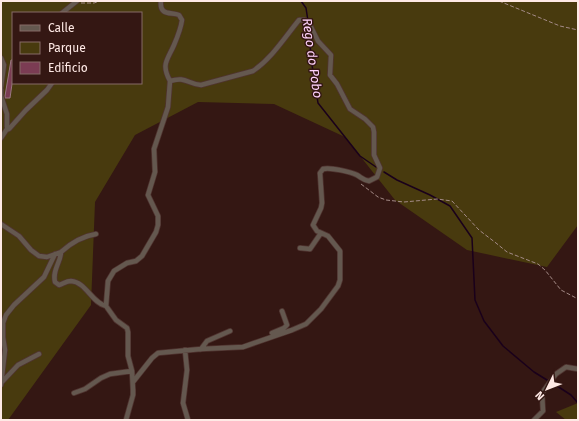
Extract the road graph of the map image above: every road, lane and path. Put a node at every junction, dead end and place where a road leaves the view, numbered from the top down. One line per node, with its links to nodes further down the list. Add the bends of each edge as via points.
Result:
1 (77, 1): 5 (street)
2 (100, 1): 5 (path)
3 (161, 1): 9 (street, via 164,11 182,17 176,41 166,61)
4 (499, 1): 7 (path, via 560,26)
5 (71, 6): 6 (street)
6 (63, 12)
7 (578, 30)
8 (1, 58): 11 (street, via 4,65)
9 (170, 81): 16 (street, via 182,79 201,85 254,71 299,20 308,22 318,41 331,55 330,75 347,104 373,127 374,155 380,168 377,177 369,181 331,168 321,170 322,203 313,225); 22 (street, via 168,107 154,149 155,172 148,192 148,198 158,216 156,230 139,259 121,266 112,273 108,281)
10 (51, 84): 12 (street)
11 (1, 88): 12 (street)
12 (8, 129): 13 (street)
13 (1, 138)
14 (357, 180): 21 (path, via 378,197 386,200 404,202 439,199 452,202 479,230 507,252 538,264 561,290)
15 (1, 224): 20 (street, via 19,236 36,254 43,257)
16 (320, 233): 18 (street, via 310,249); 25 (street, via 328,236 340,251 341,269 338,286 306,324)
17 (96, 234): 19 (street, via 82,238)
18 (300, 248)
19 (61, 252): 20 (street); 22 (street, via 54,276 55,282 59,285 66,281 75,282)
20 (55, 254): 32 (street, via 44,277 6,315 3,323 5,350)
21 (578, 300)
22 (106, 306): 30 (street, via 116,320 128,330 128,356)
23 (282, 311): 25 (street, via 287,323 285,327 263,336)
24 (230, 330): 26 (street, via 207,341)
25 (255, 343): 26 (street, via 243,347)
26 (201, 349): 27 (street)
27 (185, 350): 31 (street, via 158,353); 35 (street, via 187,370 183,403)
28 (39, 354): 32 (street, via 18,365)
29 (578, 369): 36 (street, via 566,367 556,374 542,393 543,411)
30 (132, 371): 31 (street); 33 (street, via 110,374)
31 (133, 382): 34 (street, via 133,395)
32 (2, 384)
33 (74, 393)
34 (126, 420)
35 (188, 420)
36 (534, 420)

